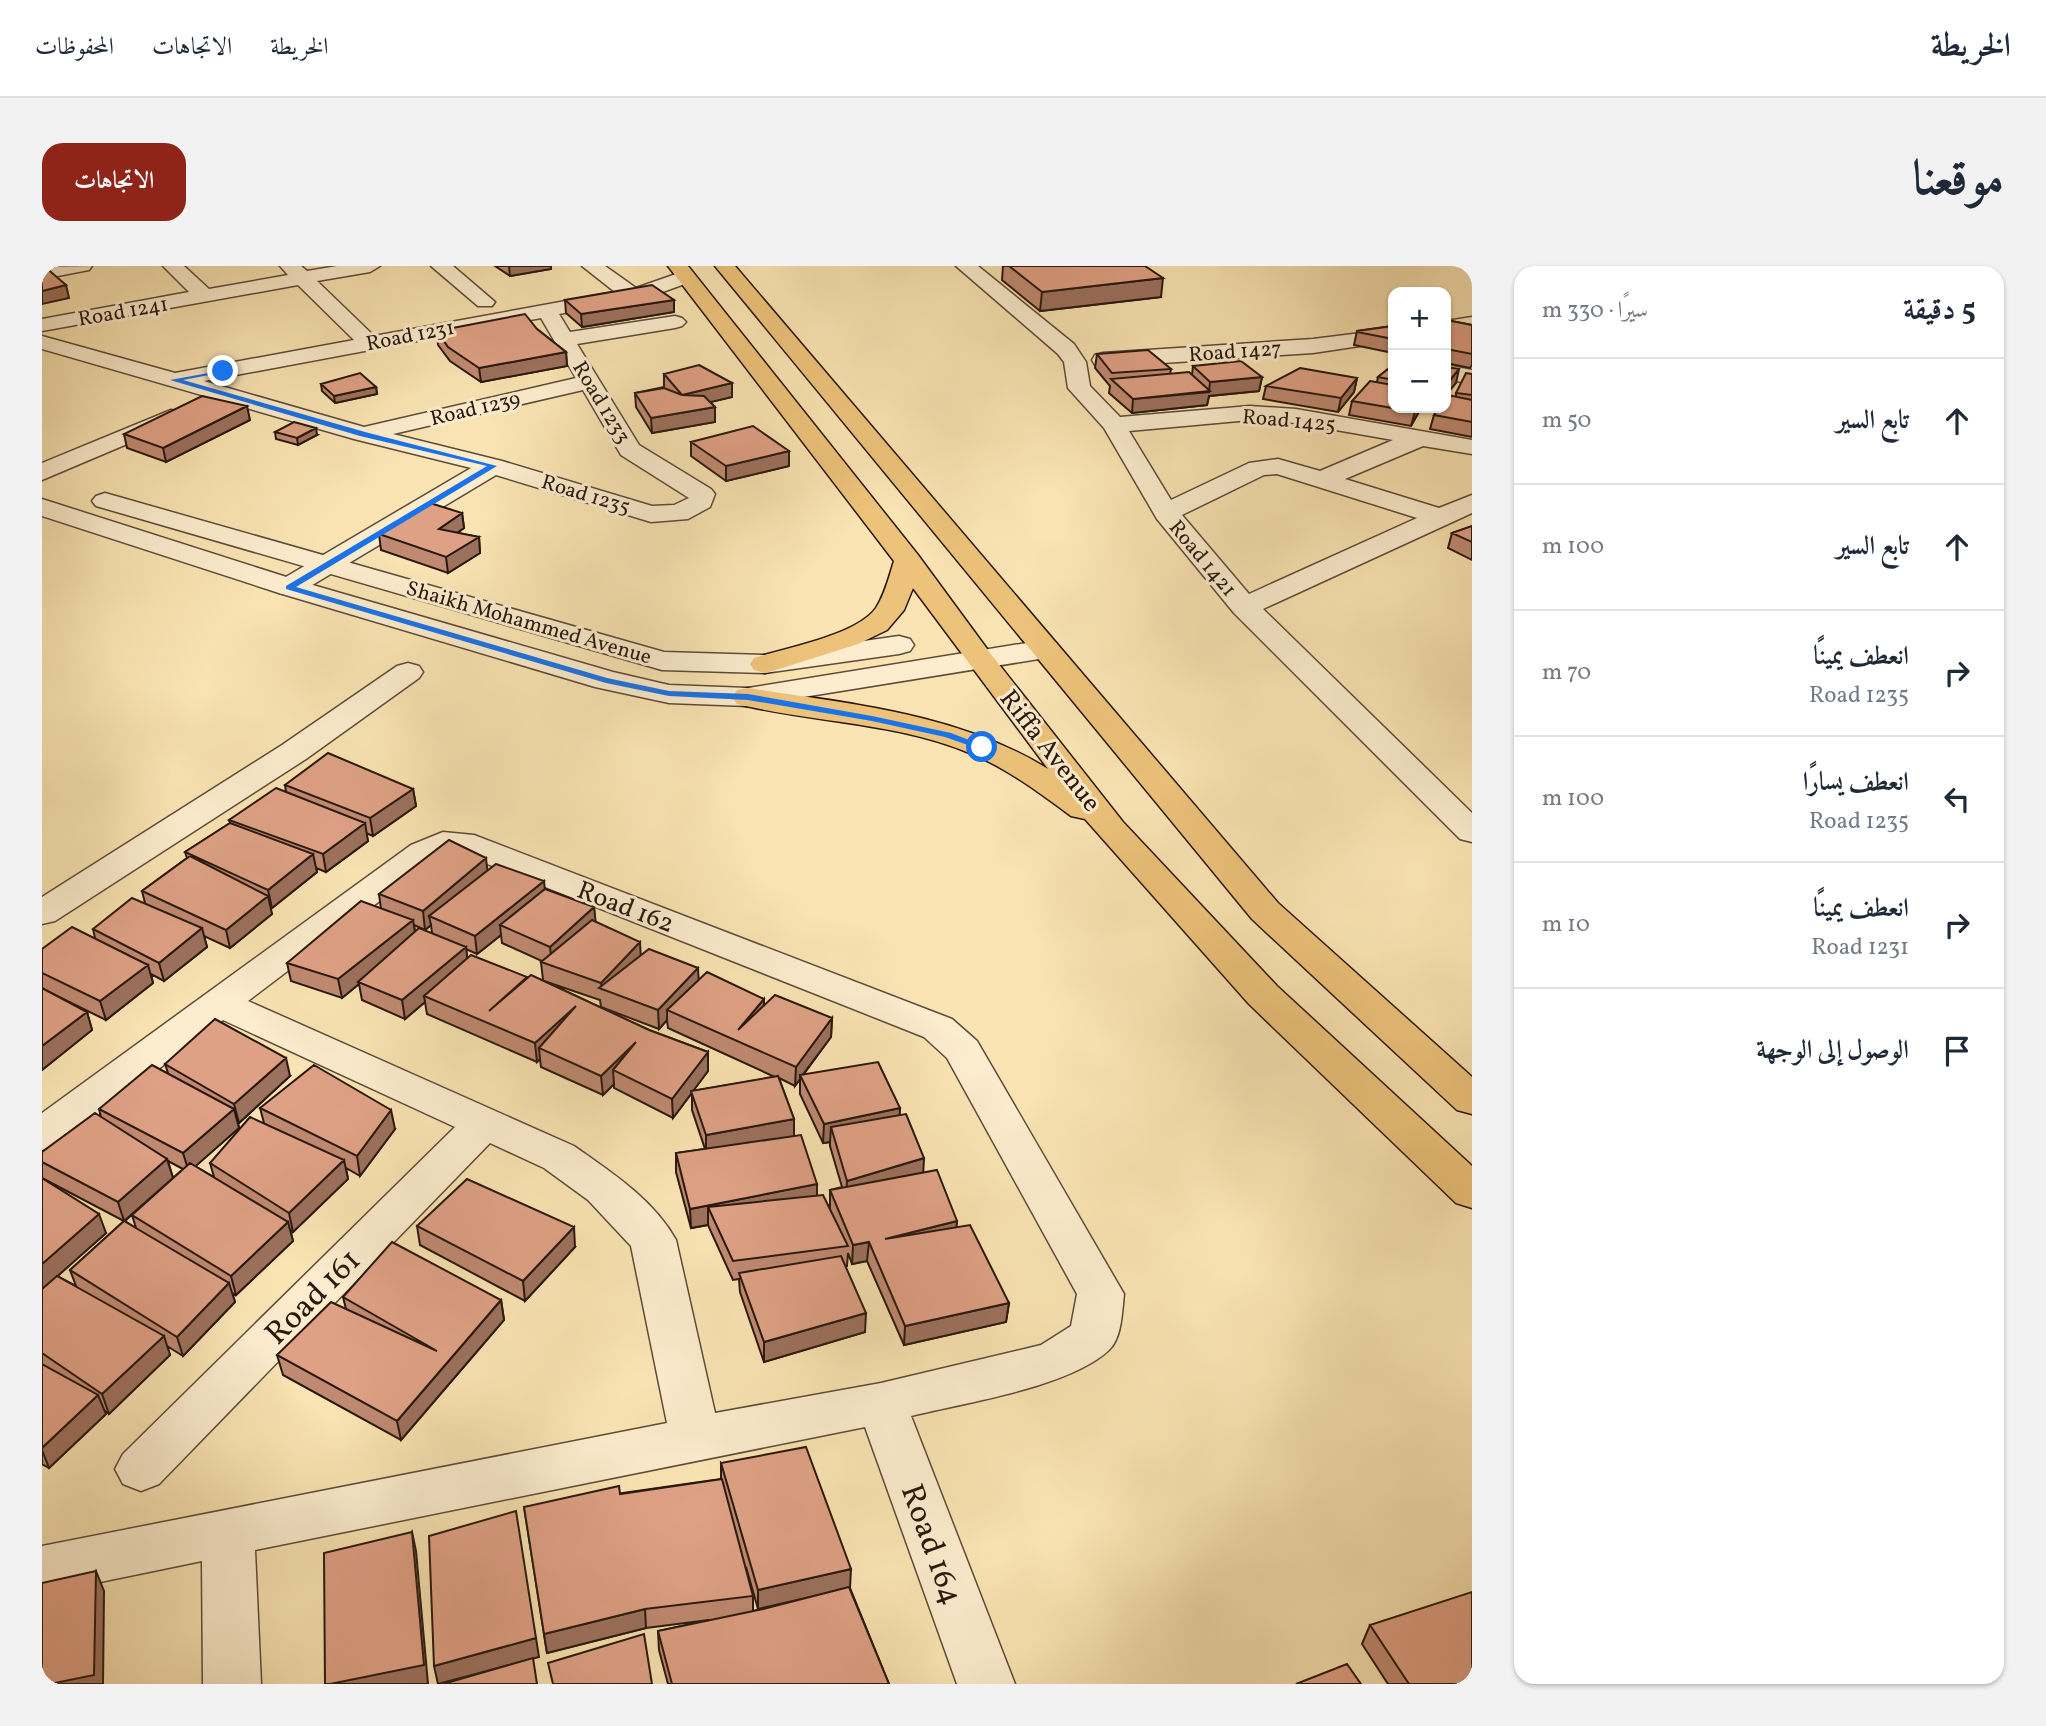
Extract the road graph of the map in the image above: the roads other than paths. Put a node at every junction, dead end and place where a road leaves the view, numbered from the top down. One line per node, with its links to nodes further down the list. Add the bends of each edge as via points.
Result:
1 (82, 266): 8 (street)
2 (173, 266): 12 (street, Road 1241)
3 (370, 266): 9 (street, Road 1241)
4 (441, 266): 13 (street)
5 (592, 266): 11 (street)
6 (725, 266): 52 (main road)
7 (966, 266): 26 (street, Road 1421, via 1066,349)
8 (42, 272)
9 (297, 272): 12 (street, Road 1241); 22 (street)
10 (689, 280): 11 (street, Road 1231); 48 (main road, Riffa Avenue)
11 (639, 294): 14 (street, Road 1231)
12 (205, 296): 17 (street, Road 1241)
13 (485, 302)
14 (547, 311): 20 (street, Road 1233); 22 (street, Road 1231)
15 (675, 322): 20 (street, Road 1233)
16 (1472, 323): 18 (street)
17 (42, 325)
18 (1451, 326)
19 (1388, 336): 23 (street, Road 1427)
20 (565, 339): 31 (street, Road 1233)
21 (42, 342): 24 (street, Road 1235)
22 (369, 343): 30 (street, Road 1231)
23 (1313, 346): 25 (street); 26 (street, Road 1427)
24 (74, 351): 27 (street); 30 (street, Road 1235)
25 (1380, 359)
26 (1075, 362): 33 (street, Road 1421, via 1079,388)
27 (42, 364)
28 (1451, 373): 29 (street)
29 (1472, 377)
30 (174, 380): 32 (street, Road 1235)
31 (588, 382): 34 (street, Road 1239); 38 (street, Road 1233, via 630,450)
32 (222, 395): 34 (street, Road 1235); 40 (street)
33 (1114, 425): 35 (street, Road 1425, via 1250,414 1296,416); 46 (street, Road 1421)
34 (363, 434): 39 (street, Road 1235)
35 (1422, 437): 36 (street, Road 1425); 41 (street, Road 1425)
36 (1472, 447)
37 (681, 451): 38 (street, Road 1233)
38 (645, 458): 45 (street, Road 1233, via 702,494 695,507)
39 (494, 466): 45 (street, Road 1235, via 651,514); 49 (street)
40 (42, 472)
41 (1323, 479): 46 (street, Road 1425, via 1278,466 1258,468); 47 (street, Road 1425)
42 (42, 482): 49 (street, Shaikh Mohammed Avenue)
43 (1472, 503): 47 (street)
44 (42, 507): 50 (street, Shaikh Mohammed Avenue)
45 (679, 513)
46 (1166, 513): 51 (street, Road 1421)
47 (1440, 517): 51 (street)
48 (908, 561): 53 (main road, Riffa Avenue); 54 (main road, via 883,619 849,637)
49 (326, 564): 50 (street); 54 (street, Shaikh Mohammed Avenue, via 662,661)
50 (289, 587): 56 (street, Shaikh Mohammed Avenue, via 606,680 669,694)
51 (1244, 607): 57 (street, Road 1421)
52 (1036, 638): 53 (street, Shaikh Mohammed Avenue); 62 (main road, via 1265,911)
53 (971, 648): 54 (street, Shaikh Mohammed Avenue); 56 (street, Shaikh Mohammed Avenue); 58 (main road, Riffa Avenue)
54 (765, 664)
55 (408, 672): 60 (street, via 294,752)
56 (748, 697): 58 (main road, via 872,718 982,747 1024,768)
57 (1460, 799): 59 (street, Road 1421)
58 (1111, 829): 67 (main road, Riffa Avenue, via 1263,995)
59 (1472, 832)
60 (42, 913)
61 (219, 1003): 65 (street); 66 (street, Road 162); 68 (street, Road 162, via 423,852 443,842 462,842 938,1028 963,1050 1101,1294 1093,1336 1054,1361)
62 (1419, 1053): 63 (main road); 64 (main road)
63 (1472, 1080)
64 (1472, 1100)
65 (484, 1124): 69 (street, via 559,1157 604,1189 653,1240); 70 (street, Road 161)
66 (42, 1135)
67 (1472, 1192)
68 (881, 1403): 69 (street); 74 (street, Road 164)
69 (695, 1438): 71 (street)
70 (141, 1469)
71 (228, 1532): 72 (street); 73 (street)
72 (42, 1570)
73 (232, 1684)
74 (986, 1684)

